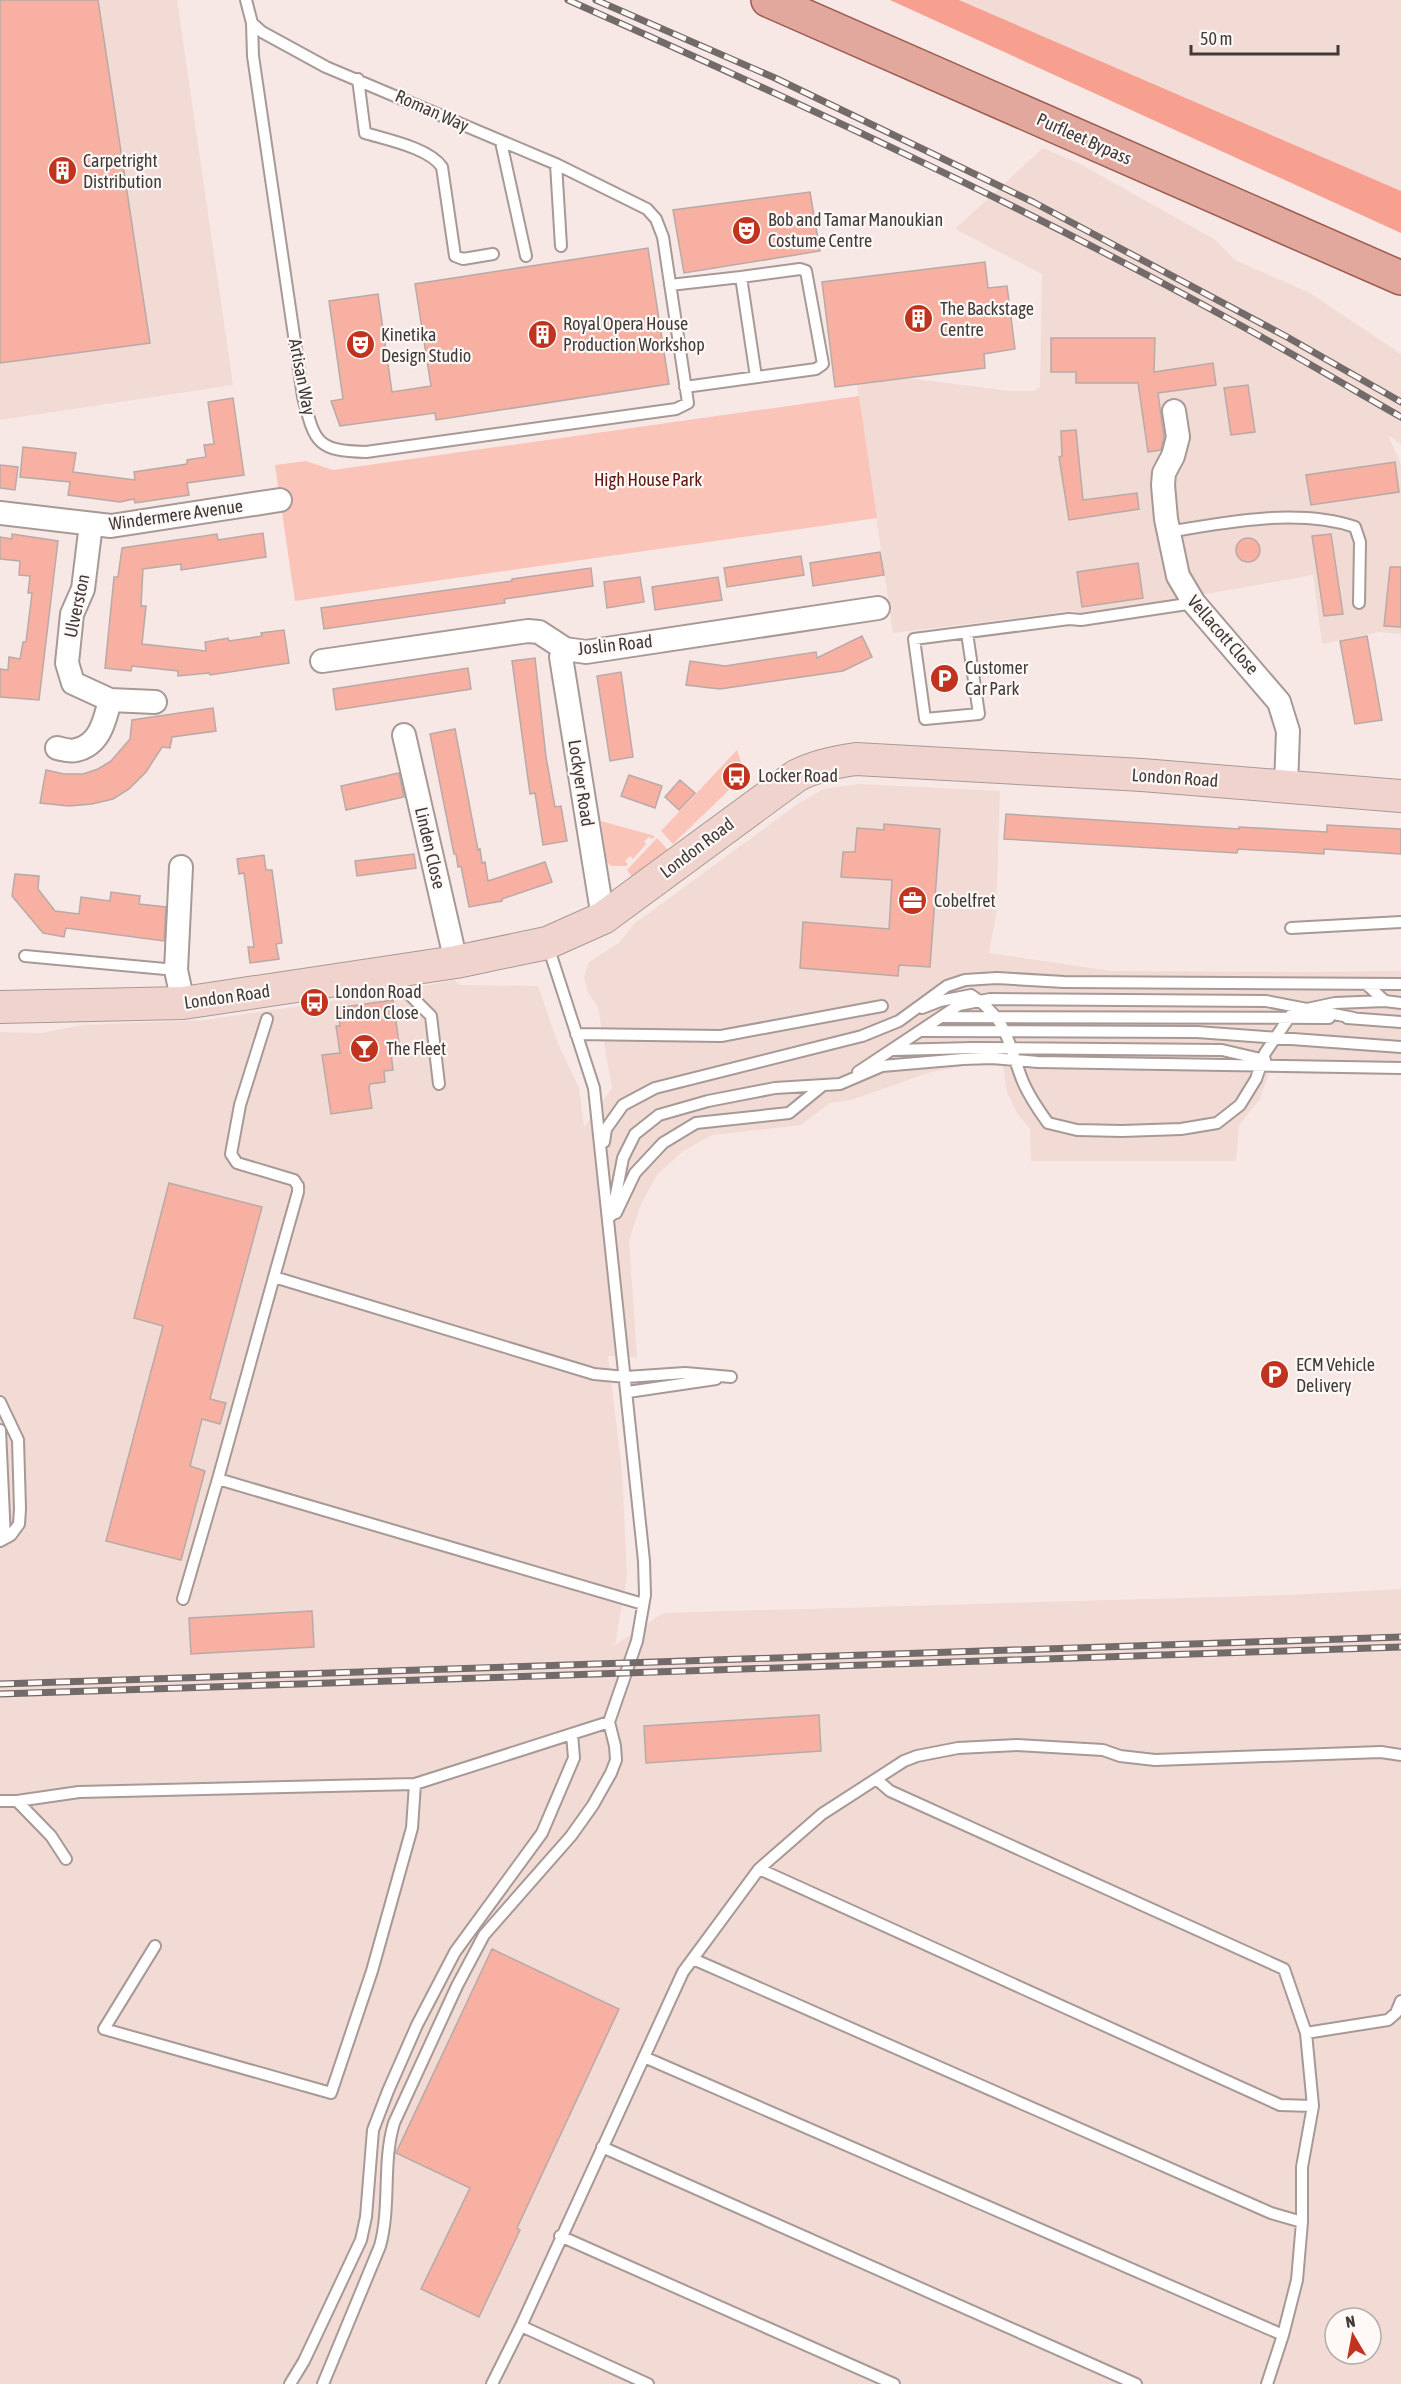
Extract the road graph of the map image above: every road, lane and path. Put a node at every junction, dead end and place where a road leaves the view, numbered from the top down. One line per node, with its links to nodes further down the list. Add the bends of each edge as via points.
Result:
1 (246, 0): 3 (lane)
2 (768, 0): 11 (main road, Purfleet Bypass)
3 (252, 23): 4 (lane, Roman Way, via 326,67); 14 (lane, Artisan Way, via 253,56 303,397 314,434 322,444 335,451 366,452 676,409 688,403)
4 (358, 79): 5 (lane, Roman Way); 8 (lane, via 365,132 436,158 442,167 454,256 463,259)
5 (501, 142): 6 (lane, Roman Way); 9 (lane)
6 (556, 164): 7 (lane); 12 (lane, Roman Way, via 647,209 663,237)
7 (561, 246)
8 (493, 254)
9 (526, 256)
10 (741, 277): 12 (lane); 13 (lane); 13 (lane, via 806,271 824,360 822,367 816,369)
11 (1401, 278)
12 (670, 285): 14 (lane)
13 (756, 377): 14 (lane)
14 (685, 387)
15 (1174, 411): 19 (street, Vellacott Close, via 1177,444 1163,479)
16 (280, 500): 18 (street, Windermere Avenue, via 111,526)
17 (0, 513): 18 (street, Windermere Avenue)
18 (91, 524): 26 (street, Ulverston, via 83,589 72,614 67,663 74,683)
19 (1168, 532): 20 (street, Vellacott Close, via 1183,587); 21 (lane, via 1224,522 1284,518 1355,527 1360,542)
20 (1194, 603): 23 (lane); 30 (street, Vellacott Close, via 1279,702 1288,737)
21 (1359, 603)
22 (878, 608): 24 (street, Joslin Road, via 586,652)
23 (967, 633): 23 (lane, via 979,714 925,719 914,639)
24 (565, 649): 25 (street, Joslin Road, via 538,632 528,631); 33 (street, Lockyer Road, via 561,657)
25 (322, 661)
26 (110, 700): 27 (street, Ulverston); 29 (street, via 99,733 90,743 75,751)
27 (155, 702)
28 (404, 735): 38 (street, Linden Close)
29 (57, 748)
30 (1286, 787): 31 (street, London Road); 33 (street, London Road, via 991,766 839,761 796,776)
31 (1401, 796)
32 (182, 867): 39 (street)
33 (603, 918): 36 (street, London Road)
34 (1401, 922): 35 (lane)
35 (1291, 928)
36 (547, 943): 38 (street, London Road); 59 (lane)
37 (26, 956): 39 (lane)
38 (456, 962): 40 (street, London Road)
39 (176, 970): 45 (street)
40 (397, 971): 45 (street, London Road); 67 (lane, via 401,986 431,1016)
41 (1366, 984): 42 (lane); 44 (lane); 50 (lane, via 964,980 947,986)
42 (1401, 984)
43 (980, 1001): 49 (lane, via 1266,1001); 50 (lane, via 971,995); 51 (lane, via 959,1005); 52 (lane)
44 (1385, 1001): 46 (lane); 49 (lane, via 1335,1003)
45 (183, 1003): 48 (street, London Road)
46 (1401, 1003)
47 (882, 1006): 59 (lane, via 720,1036)
48 (0, 1008)
49 (1307, 1009): 53 (lane, via 1293,1012); 54 (lane)
50 (913, 1012): 70 (lane, via 862,1036 655,1088 622,1105 606,1129)
51 (941, 1017): 52 (lane); 58 (lane)
52 (996, 1017): 53 (lane); 57 (lane)
53 (1288, 1018): 54 (lane); 60 (lane)
54 (1354, 1018): 56 (lane)
55 (267, 1019): 72 (lane, via 240,1105 231,1154 237,1163 294,1180 298,1186)
56 (1401, 1022)
57 (1004, 1030): 58 (lane); 60 (lane); 62 (lane)
58 (921, 1031): 63 (lane)
59 (576, 1034): 70 (lane, via 594,1088)
60 (1275, 1037): 61 (lane); 65 (lane)
61 (1401, 1047)
62 (1013, 1048): 63 (lane); 64 (lane); 65 (lane, via 1222,1050)
63 (891, 1050): 68 (lane)
64 (1016, 1060): 65 (lane); 65 (lane, via 1034,1103 1048,1123 1077,1130 1181,1129 1217,1123 1240,1105); 68 (lane, via 963,1059 882,1066)
65 (1262, 1062): 66 (lane)
66 (1401, 1068)
67 (440, 1084)
68 (840, 1084): 69 (lane)
69 (822, 1085): 71 (lane, via 789,1113 696,1123 663,1143 635,1173); 71 (lane, via 775,1088 659,1115 635,1134 623,1158)
70 (602, 1155): 71 (lane)
71 (610, 1227): 73 (lane)
72 (274, 1277): 73 (lane, via 594,1374); 77 (lane)
73 (626, 1377): 74 (lane); 74 (lane, via 685,1373 731,1377)
74 (628, 1392): 80 (lane, via 644,1561)
75 (0, 1402): 78 (lane, via 18,1440 20,1509 19,1524)
76 (0, 1430): 78 (lane)
77 (218, 1479): 79 (lane); 80 (lane)
78 (3, 1540)
79 (183, 1599)
80 (643, 1604): 81 (lane, via 637,1641)
81 (609, 1722): 82 (lane); 102 (lane, via 615,1746 611,1773 571,1836 484,1935 394,2123 380,2246)
82 (572, 1734): 85 (lane); 101 (lane, via 574,1758 542,1833 455,1952 388,2091 373,2130 361,2240)
83 (1401, 1755): 84 (lane, via 1382,1752 1155,1760 1103,1750 988,1746 916,1756)
84 (876, 1779): 89 (lane, via 822,1814); 93 (lane, via 890,1791 1281,1967)
85 (415, 1784): 87 (lane, via 79,1792); 90 (lane, via 412,1828 372,1971 331,2093 104,2029)
86 (0, 1801): 87 (lane)
87 (17, 1801): 88 (lane)
88 (66, 1858)
89 (759, 1869): 91 (lane); 95 (lane, via 1280,2105)
90 (154, 1946)
91 (693, 1959): 94 (lane, via 683,1972); 97 (lane, via 1262,2209)
92 (1401, 2001): 93 (lane, via 1388,2020)
93 (1306, 2033): 95 (lane)
94 (644, 2057): 96 (lane); 100 (lane)
95 (1313, 2106): 97 (lane, via 1302,2167)
96 (602, 2147): 98 (lane); 106 (lane)
97 (1302, 2222): 100 (lane, via 1297,2280)
98 (560, 2236): 99 (lane); 105 (lane)
99 (521, 2326): 103 (lane); 104 (lane)
100 (1283, 2335): 107 (lane)
101 (290, 2384)
102 (323, 2384)
103 (492, 2384)
104 (648, 2384)
105 (894, 2384)
106 (1136, 2384)
107 (1267, 2384)

